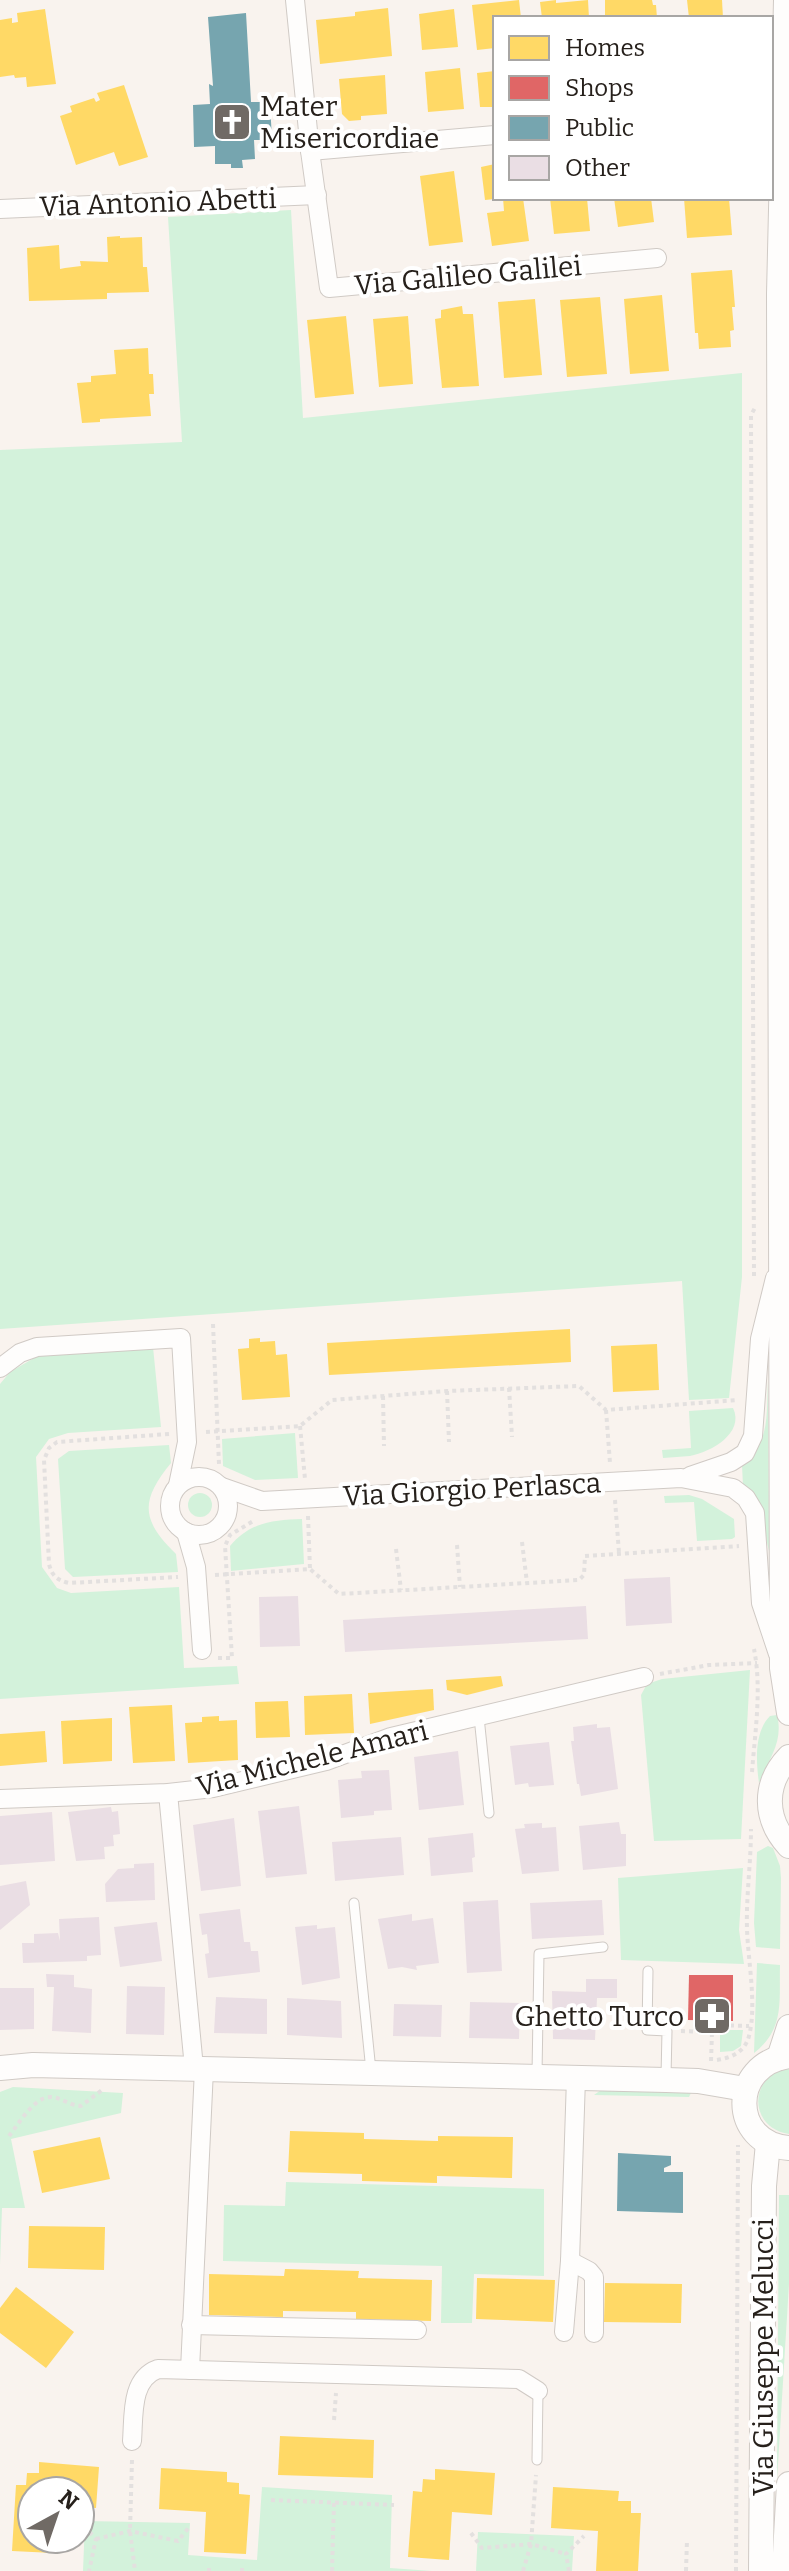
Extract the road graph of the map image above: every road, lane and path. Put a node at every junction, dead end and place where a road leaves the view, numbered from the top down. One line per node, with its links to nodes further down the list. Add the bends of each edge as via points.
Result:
1 (295, 0): 4 (street, Via Galileo Galilei)
2 (786, 0): 9 (main road, via 779,294)
3 (493, 135): 4 (street)
4 (310, 151): 5 (street, Via Galileo Galilei)
5 (317, 195): 6 (street, Via Antonio Abetti); 7 (street, Via Galileo Galilei, via 329,288)
6 (0, 209)
7 (657, 258)
8 (757, 403): 10 (path, via 751,415)
9 (781, 1256): 29 (street, Via Giorgio Perlasca, via 760,1339 753,1436 745,1453 731,1462); 51 (main road)
10 (753, 1283)
11 (213, 1324): 21 (path)
12 (0, 1368): 22 (street, via 37,1347 181,1338)
13 (509, 1388): 15 (path); 18 (path, via 579,1386); 23 (path)
14 (741, 1389): 17 (path)
15 (447, 1391): 16 (path); 24 (path)
16 (383, 1396): 20 (path, via 332,1400); 27 (path)
17 (740, 1400): 18 (path); 19 (path)
18 (606, 1410): 26 (path)
19 (741, 1411)
20 (300, 1426): 21 (path); 31 (path, via 305,1482)
21 (218, 1431): 22 (path); 30 (path)
22 (188, 1436): 30 (street); 32 (street); 44 (path, via 57,1442 49,1448 44,1460 49,1564 51,1573 69,1583)
23 (512, 1437)
24 (449, 1442)
25 (617, 1442): 26 (path)
26 (609, 1443): 28 (path)
27 (384, 1446)
28 (610, 1464)
29 (681, 1478): 34 (street, Via Giorgio Perlasca); 51 (street, Via Giorgio Perlasca, via 733,1488 755,1513 761,1603)
30 (218, 1479): 32 (street, via 190,1478); 34 (street, Via Giorgio Perlasca); 36 (street, via 228,1508)
31 (315, 1481)
32 (178, 1485): 37 (street, via 170,1508)
33 (615, 1496): 42 (path)
34 (263, 1508): 36 (street, Via Giorgio Perlasca); 45 (path, via 230,1535 225,1546)
35 (317, 1515): 43 (path, via 308,1515)
36 (218, 1527): 37 (street, Via Giorgio Perlasca, via 195,1535); 44 (street)
37 (186, 1532): 44 (street)
38 (522, 1542): 46 (path)
39 (457, 1545): 47 (path)
40 (742, 1546): 42 (path)
41 (396, 1549): 48 (path)
42 (619, 1553): 46 (path, via 585,1556 579,1580)
43 (310, 1569): 45 (path); 48 (path, via 339,1594)
44 (196, 1573): 45 (path); 49 (street)
45 (227, 1573): 49 (path, via 232,1658 203,1659)
46 (527, 1583): 47 (path)
47 (460, 1587): 48 (path)
48 (401, 1590)
49 (202, 1650)
50 (757, 1663): 52 (path)
51 (782, 1668): 53 (main road)
52 (644, 1677): 54 (street, Via Michele Amari)
53 (789, 1713)
54 (479, 1717): 56 (street, Via Michele Amari, via 391,1737 326,1761 213,1788); 58 (lane)
55 (789, 1757): 59 (main road, via 775,1775 769,1800 774,1825)
56 (168, 1793): 57 (street, Via Michele Amari); 70 (street)
57 (0, 1799)
58 (489, 1813)
59 (789, 1847)
60 (354, 1903): 71 (lane)
61 (603, 1947): 72 (lane, via 539,1954)
62 (648, 1971): 65 (lane, via 647,2030)
63 (750, 2026): 66 (path, via 712,2025)
64 (789, 2027): 67 (main road)
65 (667, 2031): 66 (path); 74 (lane)
66 (712, 2032): 68 (path)
67 (784, 2057): 76 (main road, via 758,2069)
68 (711, 2061)
69 (0, 2068): 70 (main road)
70 (199, 2068): 71 (main road); 80 (street)
71 (371, 2072): 72 (main road)
72 (537, 2076): 73 (main road)
73 (576, 2078): 74 (main road); 79 (street)
74 (666, 2080): 76 (main road)
75 (110, 2083): 77 (path, via 81,2106 44,2098)
76 (745, 2089): 78 (main road, via 750,2126)
77 (9, 2136)
78 (779, 2145): 107 (main road, Via Giuseppe Melucci, via 764,2186)
79 (570, 2261): 82 (street); 83 (street, via 594,2277)
80 (191, 2325): 81 (street); 84 (street)
81 (417, 2330)
82 (564, 2332)
83 (594, 2333)
84 (190, 2370): 85 (street); 88 (street, via 158,2369 141,2380)
85 (338, 2375): 86 (street, via 519,2379); 87 (path)
86 (538, 2391): 89 (lane)
87 (334, 2420)
88 (132, 2441): 95 (path)
89 (537, 2460): 100 (path)
90 (789, 2484): 108 (main road, Via Giuseppe Melucci)
91 (271, 2500): 92 (path)
92 (334, 2502): 93 (path); 103 (path)
93 (394, 2505)
94 (190, 2526): 95 (path, via 178,2541)
95 (130, 2531): 98 (path); 102 (path)
96 (471, 2533): 100 (path, via 482,2548)
97 (584, 2536): 101 (path)
98 (96, 2539)
99 (687, 2540): 106 (path)
100 (531, 2544): 101 (path); 104 (path)
101 (566, 2554): 105 (path)
102 (135, 2571)
103 (332, 2571)
104 (523, 2571)
105 (569, 2571)
106 (686, 2571)
107 (761, 2571)
108 (784, 2571)

